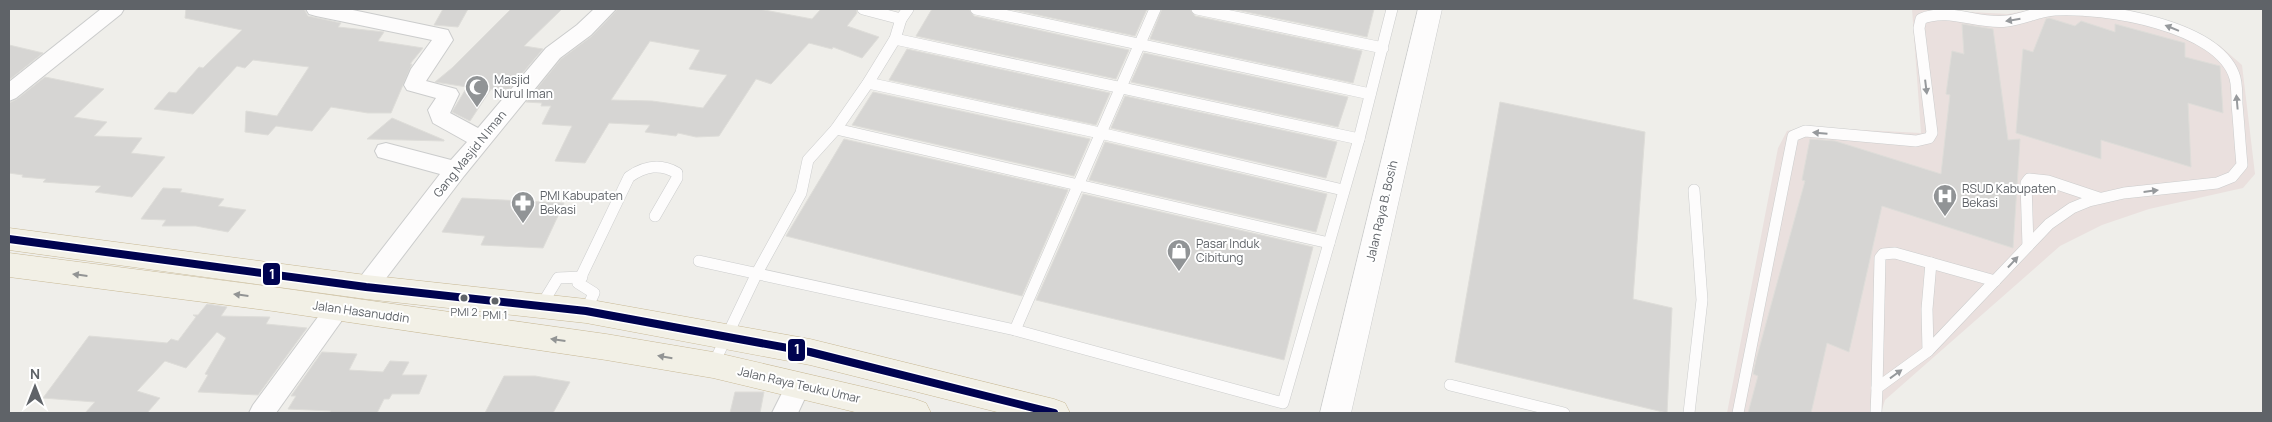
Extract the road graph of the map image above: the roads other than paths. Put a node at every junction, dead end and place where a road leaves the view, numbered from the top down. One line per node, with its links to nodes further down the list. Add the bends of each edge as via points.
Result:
1 (114, 9): 17 (street)
2 (316, 9): 22 (street, via 441,35 443,40 413,83 449,94 440,110 440,117)
3 (606, 9): 22 (street, Gang Masjid N Iman, via 553,53)
4 (863, 9): 11 (lane)
5 (908, 9): 11 (lane)
6 (976, 9): 13 (lane)
7 (1155, 9): 13 (lane)
8 (1197, 9): 14 (lane)
9 (1392, 9): 14 (lane)
10 (1430, 9): 57 (street, Jalan Raya B. Bosih)
11 (901, 19): 12 (lane)
12 (894, 39): 15 (lane); 16 (lane)
13 (1139, 44): 16 (lane); 18 (lane)
14 (1383, 48): 18 (lane)
15 (868, 83): 19 (lane); 20 (lane)
16 (1121, 87): 20 (lane); 21 (lane)
17 (9, 93)
18 (1370, 94): 21 (lane)
19 (836, 130): 25 (lane); 36 (lane, via 808,160 802,193)
20 (1100, 133): 25 (lane); 26 (lane)
21 (1359, 139): 26 (lane)
22 (482, 140): 24 (street, Gang Masjid N Iman)
23 (386, 150): 24 (street)
24 (456, 170): 40 (street, Gang Masjid N Iman)
25 (1077, 186): 31 (lane); 45 (lane)
26 (1344, 190): 31 (lane)
27 (1694, 190): 59 (lane, via 1702,300)
28 (2099, 198): 32 (lane, via 2062,214); 32 (lane, via 2048,181 2030,179 2026,182); 60 (lane, one-way to 60, via 2217,183 2230,180 2239,173 2242,165 2235,77 2224,59 2205,43 2182,32 2123,14 2056,10 2000,22 1948,15 1926,16 1921,19 1919,28 1932,133 1929,138 1916,141 1805,131 1794,136)
29 (656, 216): 38 (lane, via 677,178 677,172 659,167 640,168 629,177)
30 (9, 239): 37 (highway, Jalan Hasanuddin)
31 (1329, 243): 52 (lane)
32 (2028, 246): 39 (lane, one-way to 32)
33 (699, 261): 36 (lane)
34 (1931, 263): 39 (lane); 47 (lane); 51 (lane, via 1895,253 1883,254 1880,258)
35 (9, 265): 41 (highway, Jalan Hasanuddin, one-way to 35)
36 (757, 273): 45 (lane); 46 (lane)
37 (291, 276): 40 (highway, Jalan Hasanuddin); 41 (highway)
38 (582, 277): 42 (lane, via 558,278); 44 (lane, via 578,283 594,293)
39 (1995, 281): 47 (lane)
40 (366, 287): 42 (highway, Jalan Hasanuddin)
41 (273, 299): 43 (highway, Jalan Hasanuddin)
42 (541, 306): 44 (highway, Jalan Hasanuddin)
43 (338, 309): 48 (highway, Jalan Hasanuddin, one-way to 43); 53 (street)
44 (586, 311): 46 (highway, Jalan Hasanuddin)
45 (1014, 330): 52 (lane)
46 (726, 336): 48 (lane); 56 (highway, via 810,352)
47 (1928, 351): 51 (lane, one-way to 47)
48 (713, 365): 49 (highway, Jalan Raya Teuku Umar)
49 (799, 385): 54 (street); 55 (highway, Jalan Raya Teuku Umar)
50 (1450, 385): 58 (lane)
51 (1877, 388): 61 (lane)
52 (1282, 408)
53 (262, 413)
54 (785, 413)
55 (915, 413)
56 (1054, 413)
57 (1335, 413)
58 (1564, 413)
59 (1689, 413)
60 (1738, 413)
61 (1876, 413)

